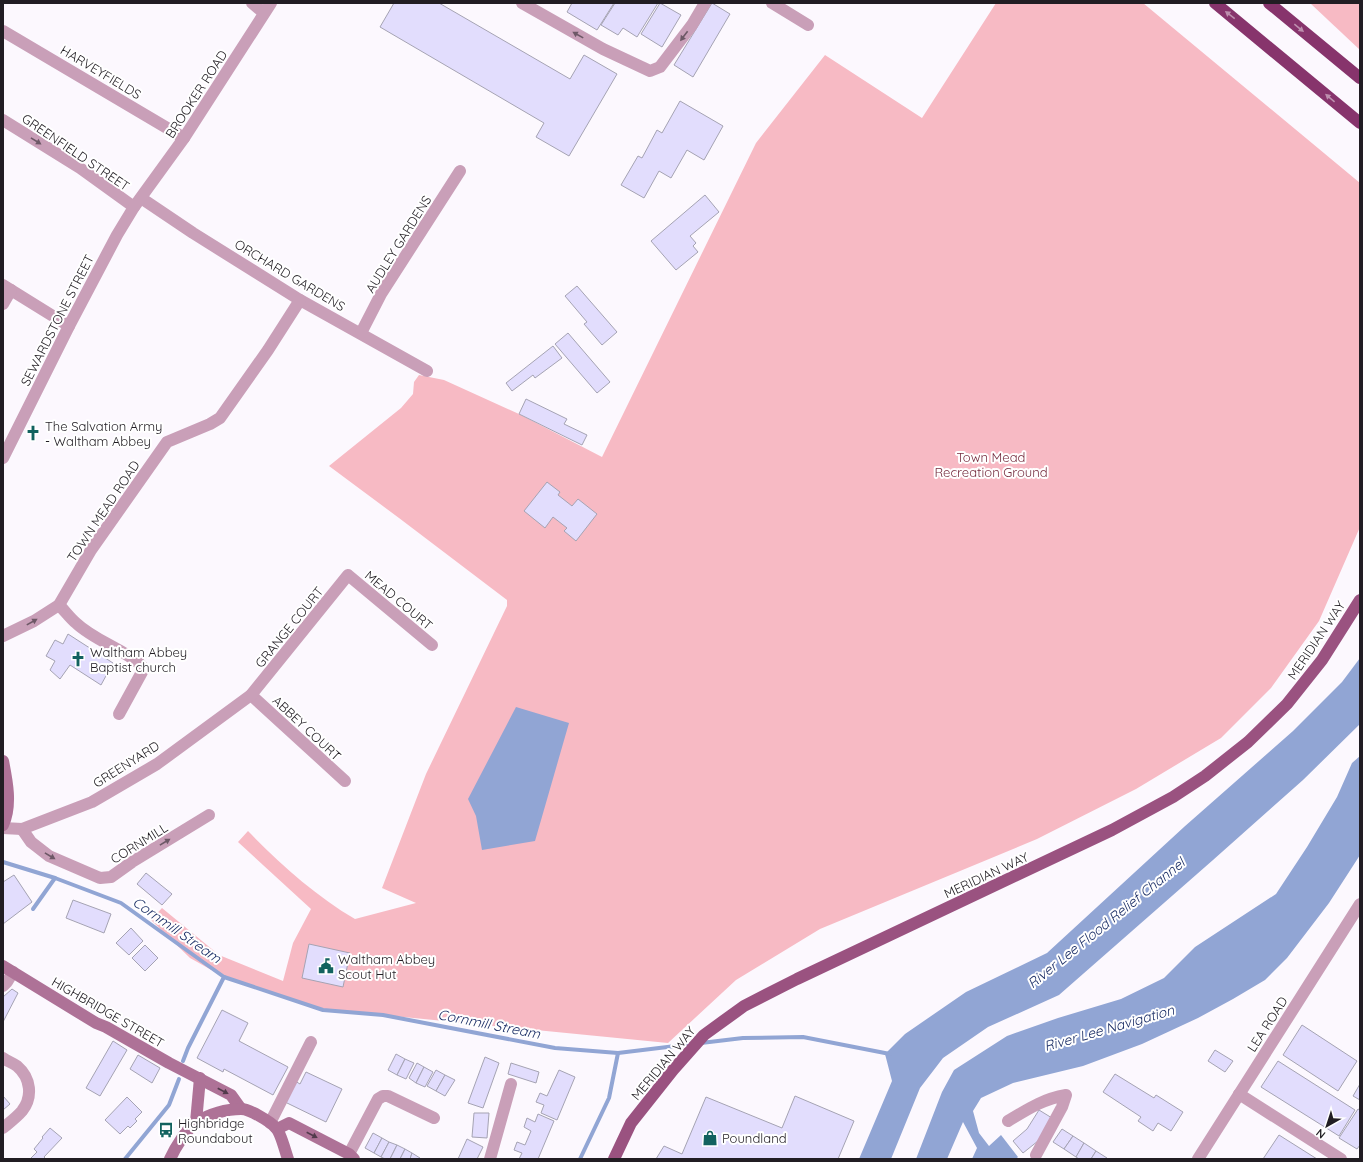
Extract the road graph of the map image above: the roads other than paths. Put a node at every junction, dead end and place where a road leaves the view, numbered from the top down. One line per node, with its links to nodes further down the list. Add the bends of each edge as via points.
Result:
1 (252, 3): 7 (street)
2 (522, 3): 3 (street, one-way to 2, via 692,26 660,67 650,71 603,49)
3 (704, 3)
4 (772, 3): 8 (street)
5 (1215, 3): 12 (highway, one-way to 5)
6 (1269, 3): 10 (highway, one-way to 10)
7 (268, 8): 13 (street, BROOKER ROAD)
8 (808, 25)
9 (3, 31): 13 (street, HARVEYFIELDS)
10 (1360, 78)
11 (3, 120): 15 (street, GREENFIELD STREET, one-way to 15)
12 (1360, 123)
13 (184, 138): 15 (street, BROOKER ROAD)
14 (460, 171): 20 (street, AUDLEY GARDENS, via 381,294)
15 (138, 202): 17 (street, ORCHARD GARDENS, via 193,232); 19 (street, SEWARDSTONE STREET)
16 (7, 287): 18 (street); 19 (street)
17 (300, 300): 20 (street, ORCHARD GARDENS); 25 (street, TOWN MEAD ROAD, via 220,418 167,442 91,550)
18 (3, 304)
19 (69, 326): 22 (street, SEWARDSTONE STREET)
20 (361, 333): 21 (street, ORCHARD GARDENS)
21 (427, 371)
22 (3, 458)
23 (348, 576): 27 (street, MEAD COURT); 28 (street, GRANGE COURT)
24 (1360, 600): 55 (main road, MERIDIAN WAY, via 1322,660 1288,704 1248,742 1192,785 1112,830 744,1006 704,1035 652,1095 632,1123)
25 (59, 605): 26 (street, one-way to 25); 29 (street, via 76,624 141,665 142,672)
26 (3, 636)
27 (432, 645)
28 (251, 695): 31 (street, ABBEY COURT); 35 (street, GREENYARD, via 157,764 92,802)
29 (119, 714)
30 (3, 761): 33 (street, via 8,799)
31 (344, 781)
32 (209, 815): 35 (street, CORNMILL, one-way to 32, via 31,842 49,856 100,878 111,876)
33 (3, 825)
34 (3, 828): 35 (street, GREENYARD)
35 (22, 829)
36 (1360, 904): 43 (street, LEA ROAD)
37 (8, 969): 38 (street, via 7,982); 41 (street, HIGHBRIDGE STREET, via 96,1023)
38 (3, 986)
39 (311, 1042): 48 (street)
40 (3, 1058): 49 (street, via 17,1066 25,1076 30,1096 22,1111)
41 (200, 1078): 44 (street, HIGHBRIDGE STREET, one-way to 44, via 231,1095); 47 (street)
42 (511, 1084): 54 (street)
43 (1239, 1094): 56 (street, LEA ROAD); 57 (street)
44 (241, 1109): 47 (street, via 213,1114); 48 (street, via 249,1110)
45 (434, 1118): 50 (street, via 383,1096 378,1099)
46 (1008, 1121): 51 (street, via 1052,1097 1066,1095)
47 (196, 1122): 52 (street)
48 (273, 1126): 50 (street, one-way to 50, via 289,1123); 53 (street)
49 (3, 1128)
50 (352, 1157)
51 (1038, 1158)
52 (170, 1159)
53 (288, 1159)
54 (490, 1159)
55 (614, 1159)
56 (1198, 1159)
57 (1340, 1159)

